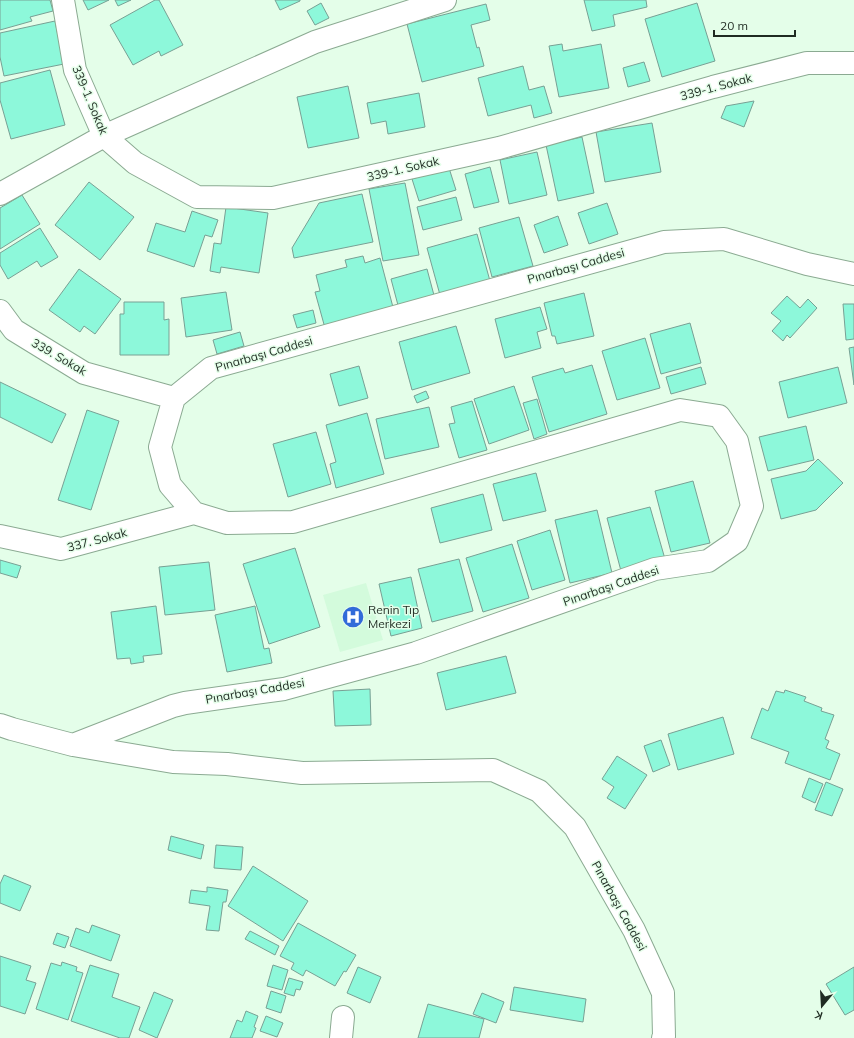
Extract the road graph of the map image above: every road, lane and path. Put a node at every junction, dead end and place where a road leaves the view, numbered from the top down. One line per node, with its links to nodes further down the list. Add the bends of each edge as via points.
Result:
1 (63, 0): 4 (street, 339-1. Sokak, via 75,70)
2 (445, 0): 4 (street, via 315,42)
3 (854, 63): 4 (street, 339-1. Sokak, via 807,63 499,148 273,198 197,198 135,163)
4 (104, 136): 5 (street)
5 (0, 194)
6 (854, 274): 8 (street, Pınarbaşı Caddesi, via 807,264 724,239 664,242 211,368)
7 (0, 312): 8 (street, 339. Sokak, via 14,330 84,373)
8 (174, 398): 9 (street, via 160,447 170,485)
9 (194, 513): 10 (street, 337. Sokak, via 61,550); 12 (street, Pınarbaşı Caddesi, via 227,523 293,522 680,410 719,416 737,441 752,506 737,541 708,561 655,570 416,653 284,688 173,706)
10 (0, 536)
11 (0, 725): 12 (street)
12 (73, 745): 13 (street, Pınarbaşı Caddesi, via 173,762 227,764 302,773 493,770 539,791 575,827 634,930 663,993)
13 (663, 1038)

